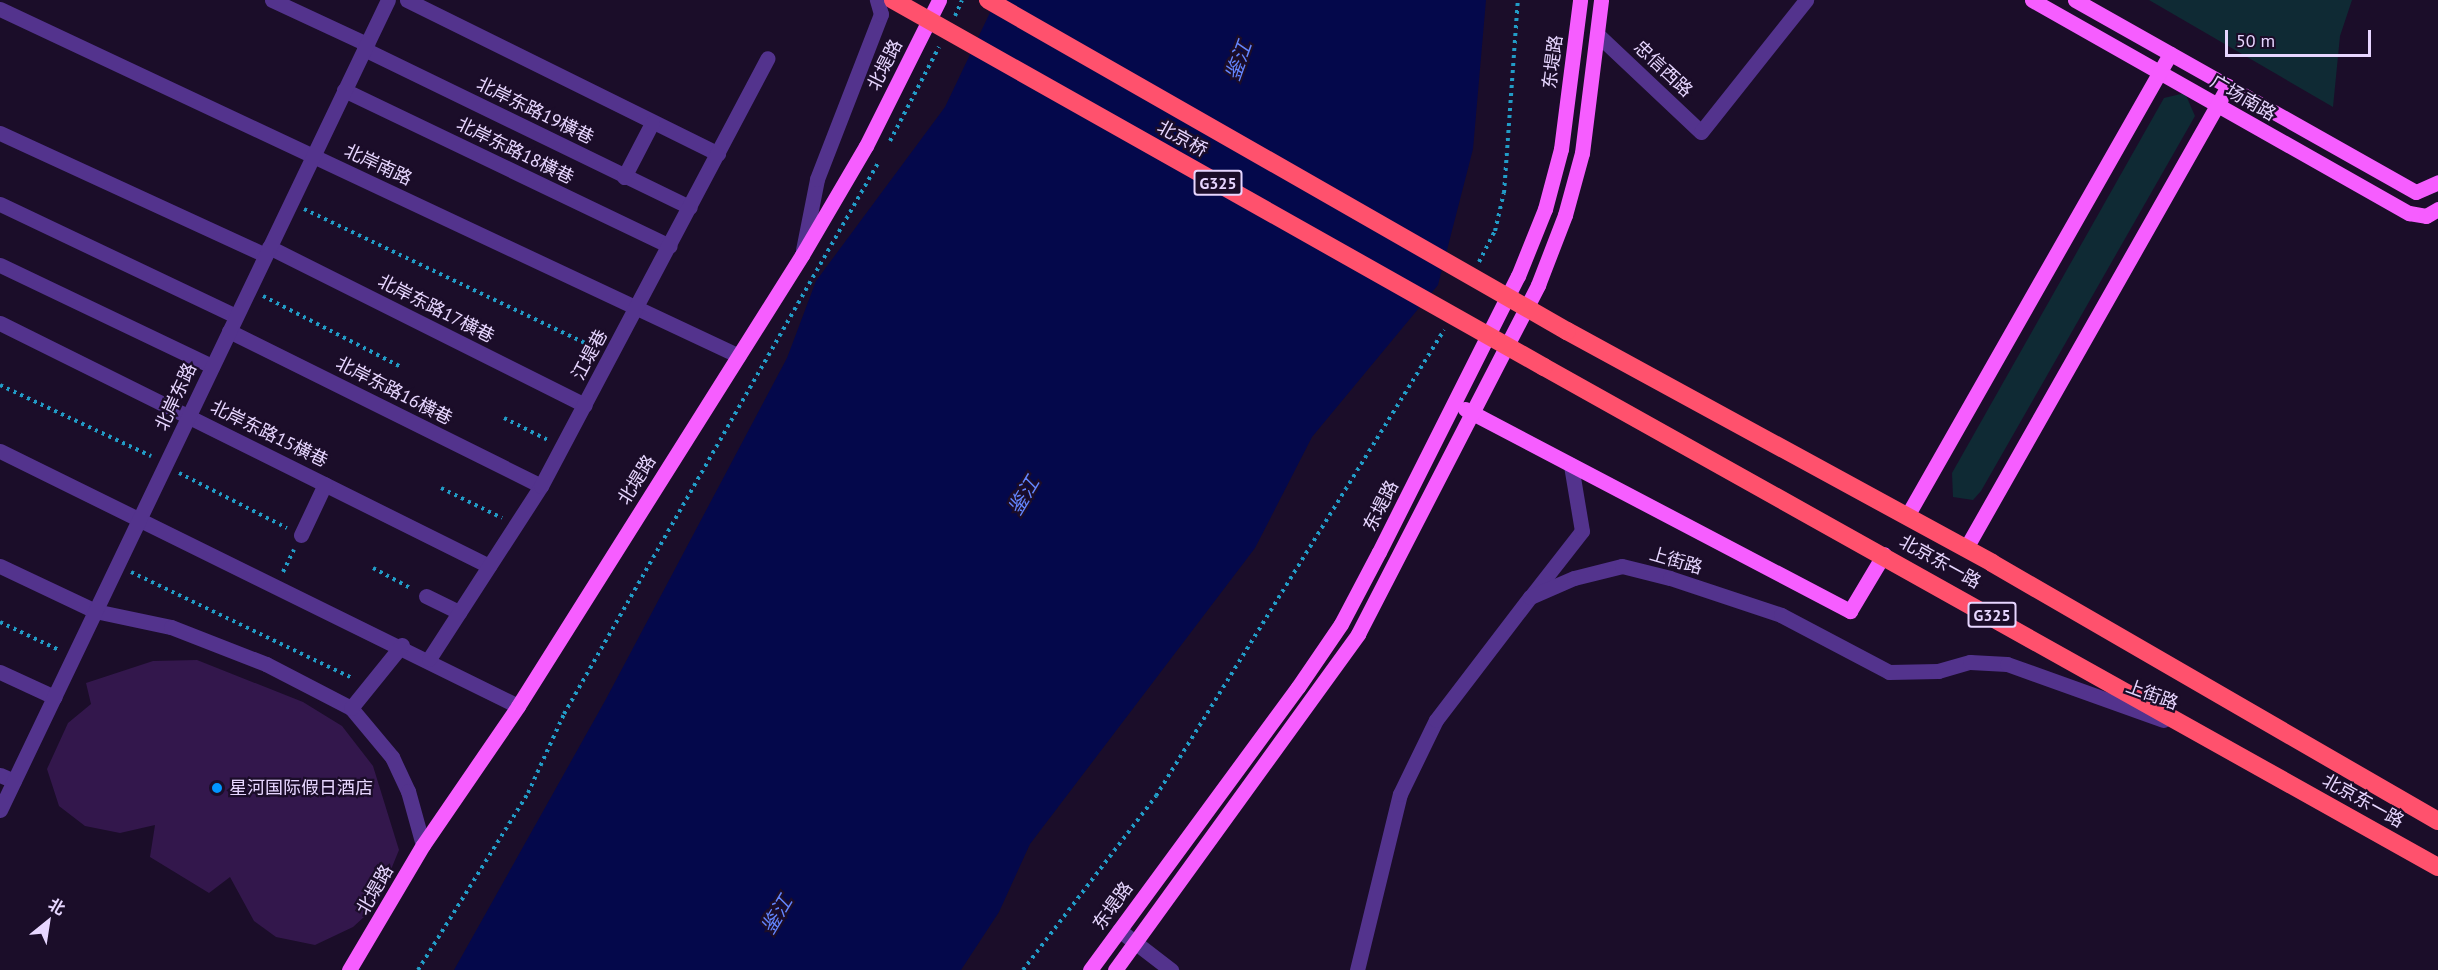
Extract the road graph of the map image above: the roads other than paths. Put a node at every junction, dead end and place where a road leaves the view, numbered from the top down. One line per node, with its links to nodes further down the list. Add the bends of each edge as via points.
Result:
1 (272, 0): 15 (street, 北岸东路19横巷)
2 (387, 0): 15 (street, 北岸东路)
3 (407, 0): 22 (street)
4 (877, 0): 33 (street, via 881,15 817,179)
5 (893, 0): 42 (highway, 北京桥 / G325, bridge)
6 (939, 0): 33 (main road, 北堤路, via 866,146)
7 (988, 0): 38 (highway, 北京桥 / G325, bridge)
8 (1580, 0): 43 (main road, 东堤路, via 1561,149 1545,209 1518,276)
9 (1601, 0): 14 (main road)
10 (1806, 0): 14 (street, 忠信西路, via 1701,132)
11 (2032, 0): 18 (main road, 广场南路)
12 (2075, 0): 16 (main road, 广场南路)
13 (0, 9): 25 (street, 北岸南路)
14 (1598, 35): 45 (main road, via 1582,153 1565,215 1538,285)
15 (365, 46): 20 (street, 北岸东路); 26 (street, 北岸东路19横巷)
16 (2170, 54): 18 (main road); 19 (main road, 广场南路)
17 (768, 58): 24 (street, 江堤巷)
18 (2159, 72): 21 (main road, 广场南路); 51 (main road)
19 (2228, 87): 21 (main road); 27 (main road, 广场南路, via 2416,192)
20 (344, 90): 25 (street, 北岸东路); 31 (street, 北岸东路18横巷)
21 (2217, 105): 30 (main road, 广场南路, via 2409,213 2426,216); 54 (main road)
22 (652, 123): 24 (street); 26 (street)
23 (0, 133): 32 (street, 北岸东路17横巷)
24 (718, 154): 29 (street, 江堤巷)
25 (313, 156): 32 (street, 北岸东路); 35 (street, 北岸南路)
26 (624, 177): 29 (street, 北岸东路19横巷)
27 (2438, 182)
28 (0, 204): 36 (street)
29 (690, 207): 31 (street, 江堤巷)
30 (2438, 209)
31 (669, 246): 35 (street, 江堤巷)
32 (267, 251): 36 (street, 北岸东路); 44 (street, 北岸东路17横巷)
33 (802, 255): 40 (main road, 北堤路)
34 (0, 265): 41 (street)
35 (637, 308): 40 (street, 北岸南路); 44 (street, 江堤巷)
36 (236, 316): 39 (street, 北岸东路)
37 (0, 323): 46 (street, 北岸东路15横巷)
38 (1567, 330): 51 (highway, 北京东一路 / G325)
39 (229, 331): 41 (street, 北岸东路); 50 (street, 北岸东路16横巷)
40 (739, 356): 66 (main road, 北堤路)
41 (212, 366): 46 (street, 北岸东路)
42 (1544, 367): 55 (highway, 北京东一路 / G325)
43 (1454, 403): 45 (main road); 74 (main road, 东堤路, via 1341,624)
44 (585, 405): 50 (street, 江堤巷)
45 (1473, 414): 48 (main road); 75 (main road, via 1358,634)
46 (189, 416): 49 (street, 北岸东路15横巷); 52 (street, 北岸东路)
47 (0, 451): 52 (street)
48 (1571, 465): 55 (main road, via 1850,611); 59 (street, via 1582,531)
49 (325, 484): 53 (street); 57 (street, 北岸东路15横巷)
50 (541, 486): 57 (street, 江堤巷)
51 (1907, 516): 54 (highway, 北京东一路 / G325)
52 (139, 519): 60 (street, 北岸东路); 62 (street)
53 (301, 535)
54 (1966, 548): 71 (highway, 北京东一路 / G325)
55 (1884, 554): 68 (highway, 北京东一路 / G325)
56 (0, 566): 60 (street)
57 (489, 566): 61 (street, 江堤巷)
58 (426, 596): 61 (street)
59 (1530, 597): 68 (street, 上街路, via 1574,578 1622,567 1670,578 1781,615 1889,672 1938,671 1970,662 2007,664); 80 (street, 上街路, via 1436,720 1400,794)
60 (95, 611): 65 (street, 北岸东路); 67 (street, via 171,627 266,664)
61 (459, 612): 63 (street, 江堤巷)
62 (402, 645): 63 (street); 67 (street)
63 (429, 659): 66 (street)
64 (0, 672): 65 (street)
65 (54, 697): 69 (street, 北岸东路)
66 (518, 706): 72 (main road, 北堤路)
67 (351, 708): 72 (street, via 392,757 408,791)
68 (2204, 735): 73 (highway, 北京东一路 / G325)
69 (7, 778): 70 (street, 北岸东路)
70 (0, 810)
71 (2438, 821)
72 (423, 845): 76 (main road, 北堤路)
73 (2438, 867)
74 (1119, 930): 75 (street); 77 (main road, 东堤路)
75 (1137, 942): 78 (main road); 79 (street)
76 (349, 970)
77 (1090, 970)
78 (1115, 970)
79 (1171, 970)
80 (1357, 970)

